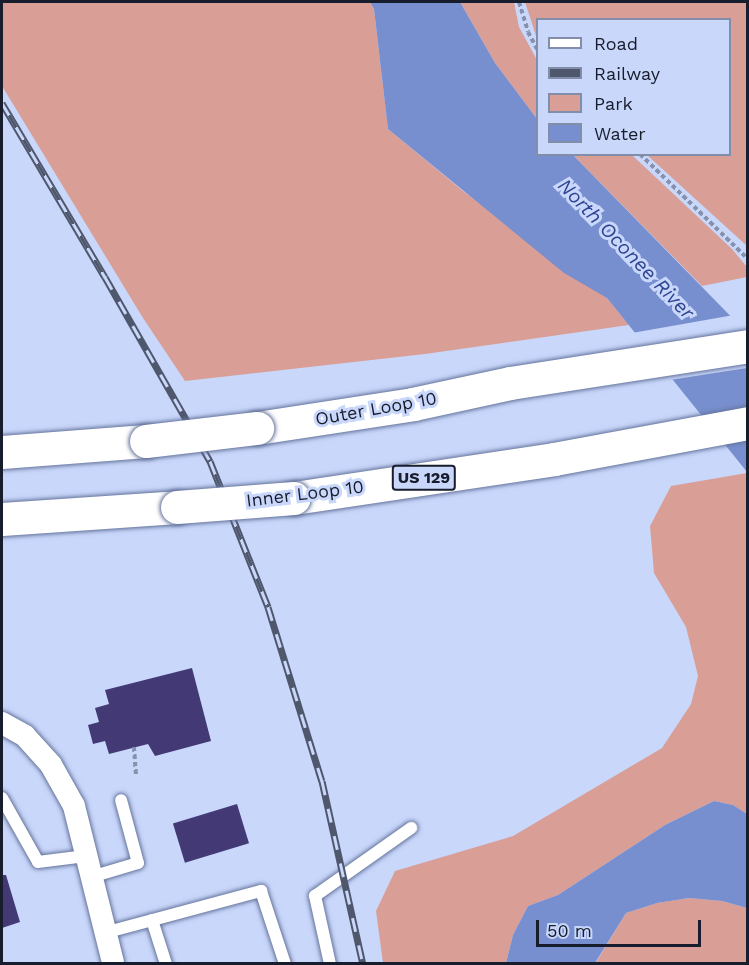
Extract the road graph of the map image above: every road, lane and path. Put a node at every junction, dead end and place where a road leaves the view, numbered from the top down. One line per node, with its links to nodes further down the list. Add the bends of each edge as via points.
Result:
1 (519, 2): 2 (path)
2 (536, 49)
3 (642, 156): 4 (path)
4 (747, 259)
5 (747, 346): 7 (highway, Outer Loop 10, bridge, via 257,428)
6 (747, 423): 8 (highway, Inner Loop 10 / US 129, bridge, via 554,459 294,498)
7 (2, 452)
8 (2, 519)
9 (2, 723): 15 (street, via 25,736 51,765 74,806)
10 (134, 747): 11 (path)
11 (136, 775)
12 (2, 798): 15 (lane, via 38,862)
13 (121, 800): 15 (lane, via 138,863)
14 (411, 828): 21 (lane, via 315,896)
15 (88, 866): 17 (street)
16 (152, 920): 17 (lane); 19 (lane); 20 (lane, via 261,891)
17 (104, 933): 18 (street)
18 (110, 963)
19 (166, 963)
20 (285, 963)
21 (330, 963)

